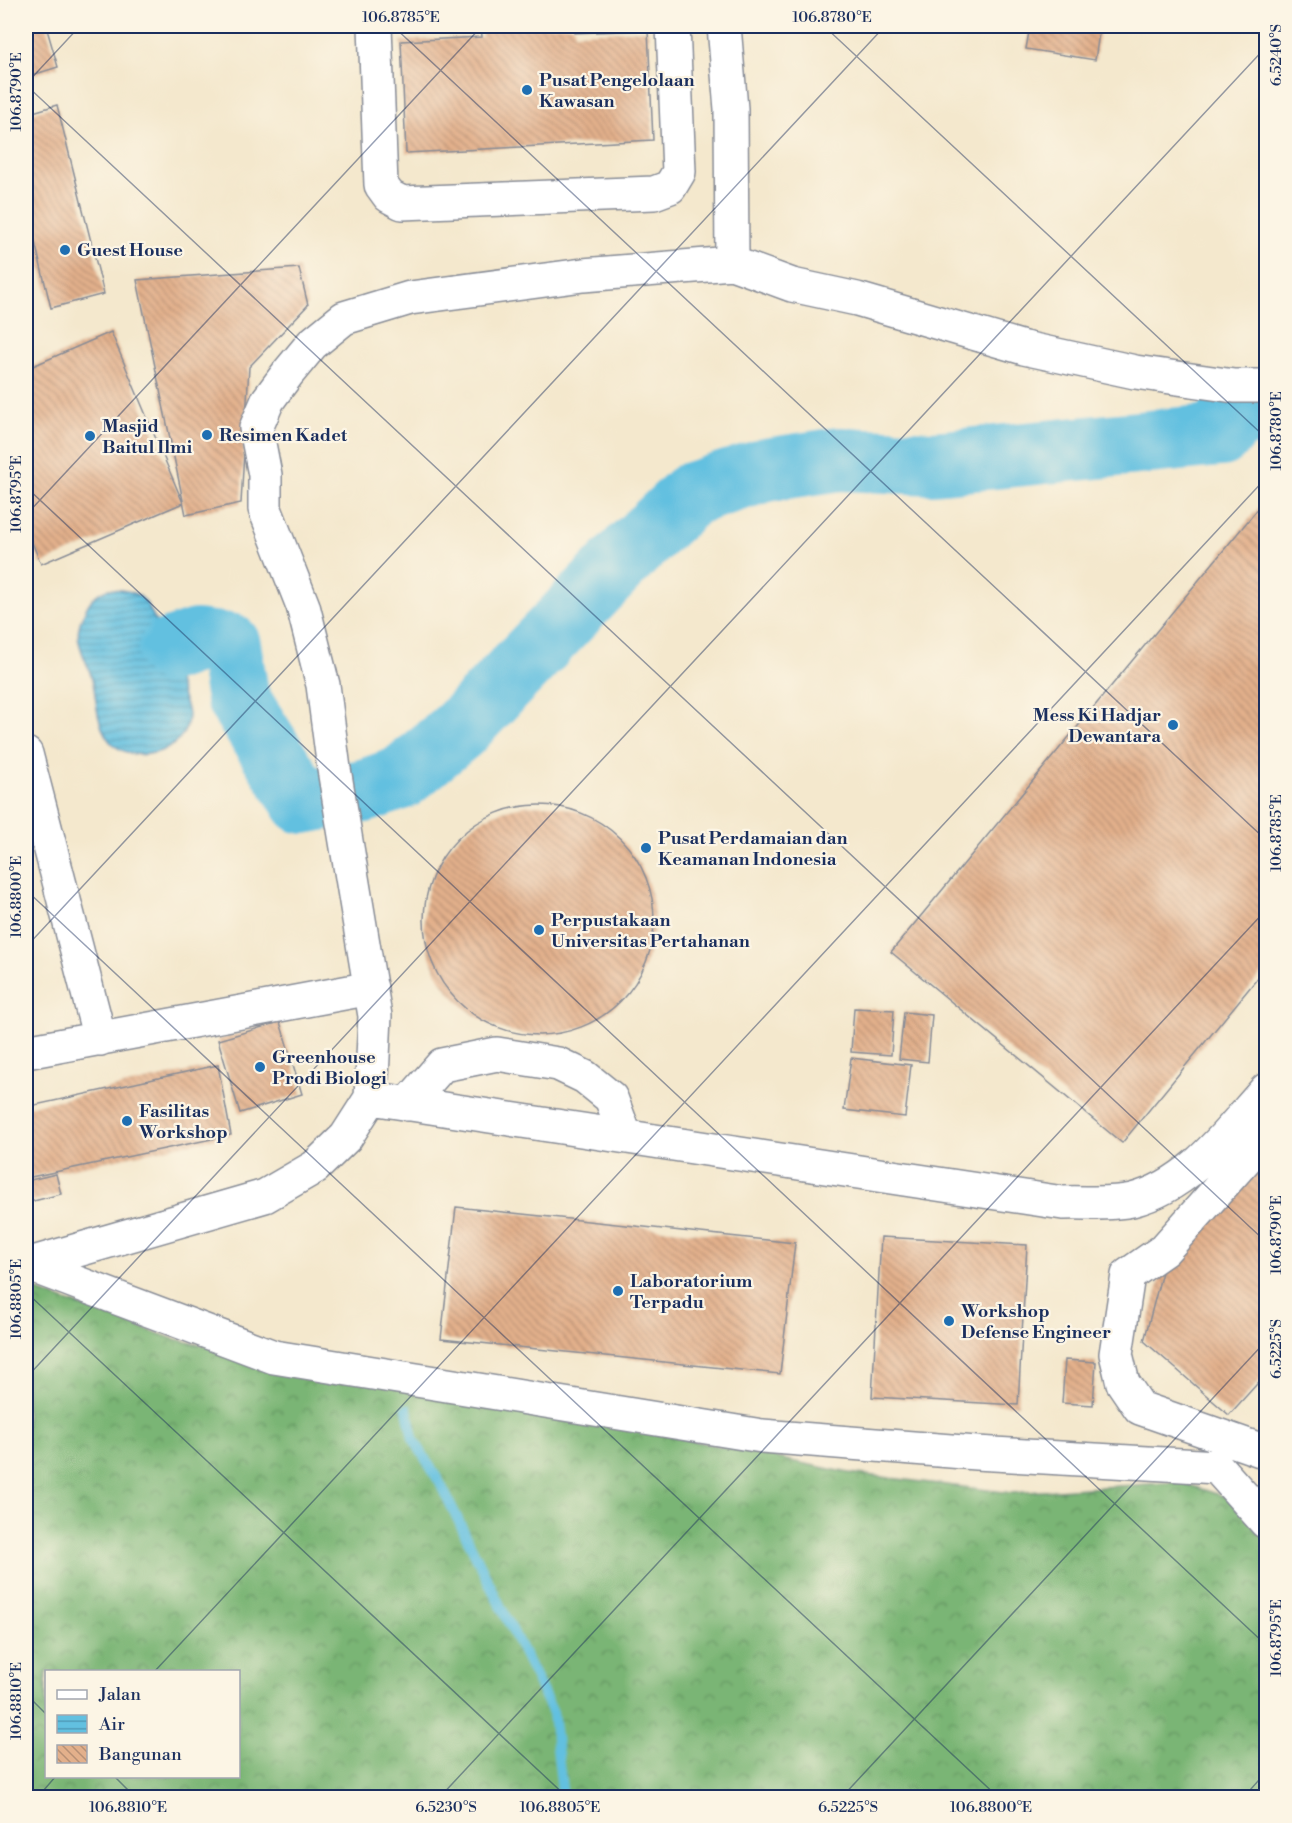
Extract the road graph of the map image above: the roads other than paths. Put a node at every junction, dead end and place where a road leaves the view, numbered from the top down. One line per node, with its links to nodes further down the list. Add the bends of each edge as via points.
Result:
1 (375, 26): 2 (lane, via 381,185 389,196 402,203 654,193 670,187 680,172)
2 (674, 26)
3 (724, 26): 4 (lane, via 731,109)
4 (732, 263): 5 (lane, via 792,285 857,299 1024,348 1135,372 1234,386); 7 (lane, via 583,275 410,298 344,318 312,344 268,400 256,428 265,475 265,509 303,606 320,673)
5 (1266, 386)
6 (26, 754): 8 (lane)
7 (371, 988): 8 (lane); 11 (lane, via 375,1016)
8 (100, 1039): 9 (lane)
9 (26, 1052)
10 (1266, 1090): 13 (lane, via 1180,1180 1132,1200 1062,1203)
11 (371, 1098): 12 (lane); 15 (lane, via 346,1137 315,1167 265,1196)
12 (408, 1104): 13 (lane); 13 (lane, via 442,1065 497,1054 558,1064 585,1077 611,1098)
13 (625, 1135)
14 (1266, 1136): 16 (lane, via 1164,1250 1128,1275 1116,1354 1123,1383 1140,1408)
15 (26, 1264): 17 (lane, via 286,1359 762,1436 1217,1467)
16 (1266, 1452)
17 (1266, 1522)

